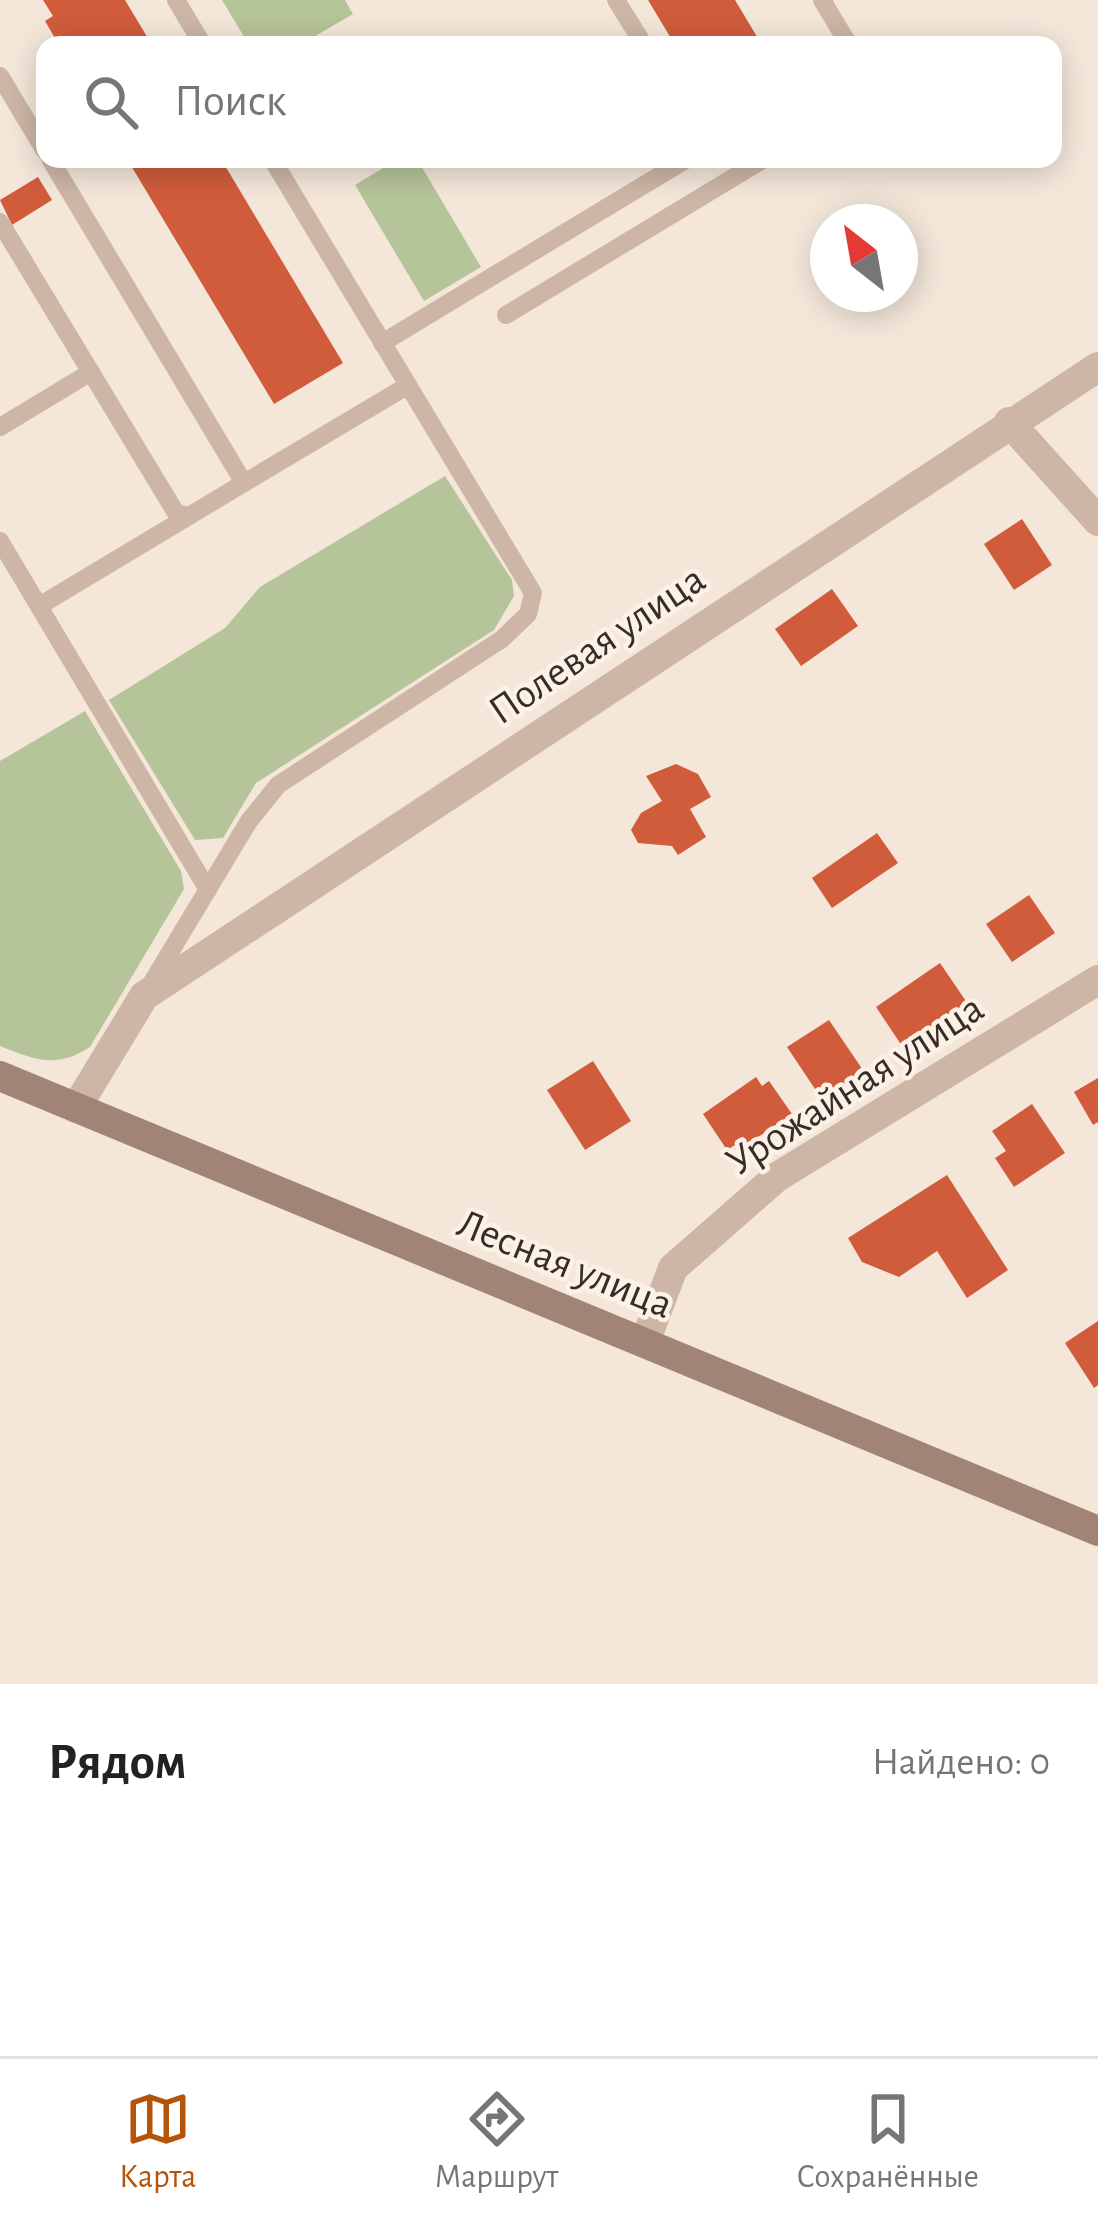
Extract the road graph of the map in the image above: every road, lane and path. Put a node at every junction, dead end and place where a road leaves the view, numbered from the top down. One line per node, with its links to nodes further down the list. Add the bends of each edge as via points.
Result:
1 (176, 0): 4 (lane)
2 (616, 0): 5 (lane)
3 (822, 0): 6 (lane)
4 (198, 36)
5 (638, 36)
6 (844, 36)
7 (0, 76): 8 (lane)
8 (36, 136)
9 (55, 168): 21 (lane)
10 (277, 168): 15 (lane)
11 (673, 168): 15 (lane)
12 (749, 168): 14 (lane)
13 (0, 222): 17 (lane)
14 (506, 315)
15 (382, 343): 18 (lane)
16 (1098, 367): 19 (street, Полевая улица)
17 (91, 372): 20 (lane); 22 (lane, via 172,507)
18 (407, 386): 21 (lane); 26 (lane, via 533,592 528,614 278,785)
19 (1009, 422): 23 (street); 28 (street, Полевая улица)
20 (0, 427)
21 (244, 483): 22 (lane)
22 (189, 516): 25 (lane)
23 (1098, 521)
24 (0, 541): 25 (lane)
25 (39, 606): 26 (lane)
26 (208, 890): 28 (lane)
27 (1098, 980): 31 (street, Урожайная улица, via 777,1177 673,1268)
28 (144, 996): 30 (street)
29 (0, 1076): 30 (main road, Лесная улица)
30 (76, 1108): 31 (main road, Лесная улица)
31 (645, 1342): 32 (main road, Лесная улица)
32 (1098, 1531)

